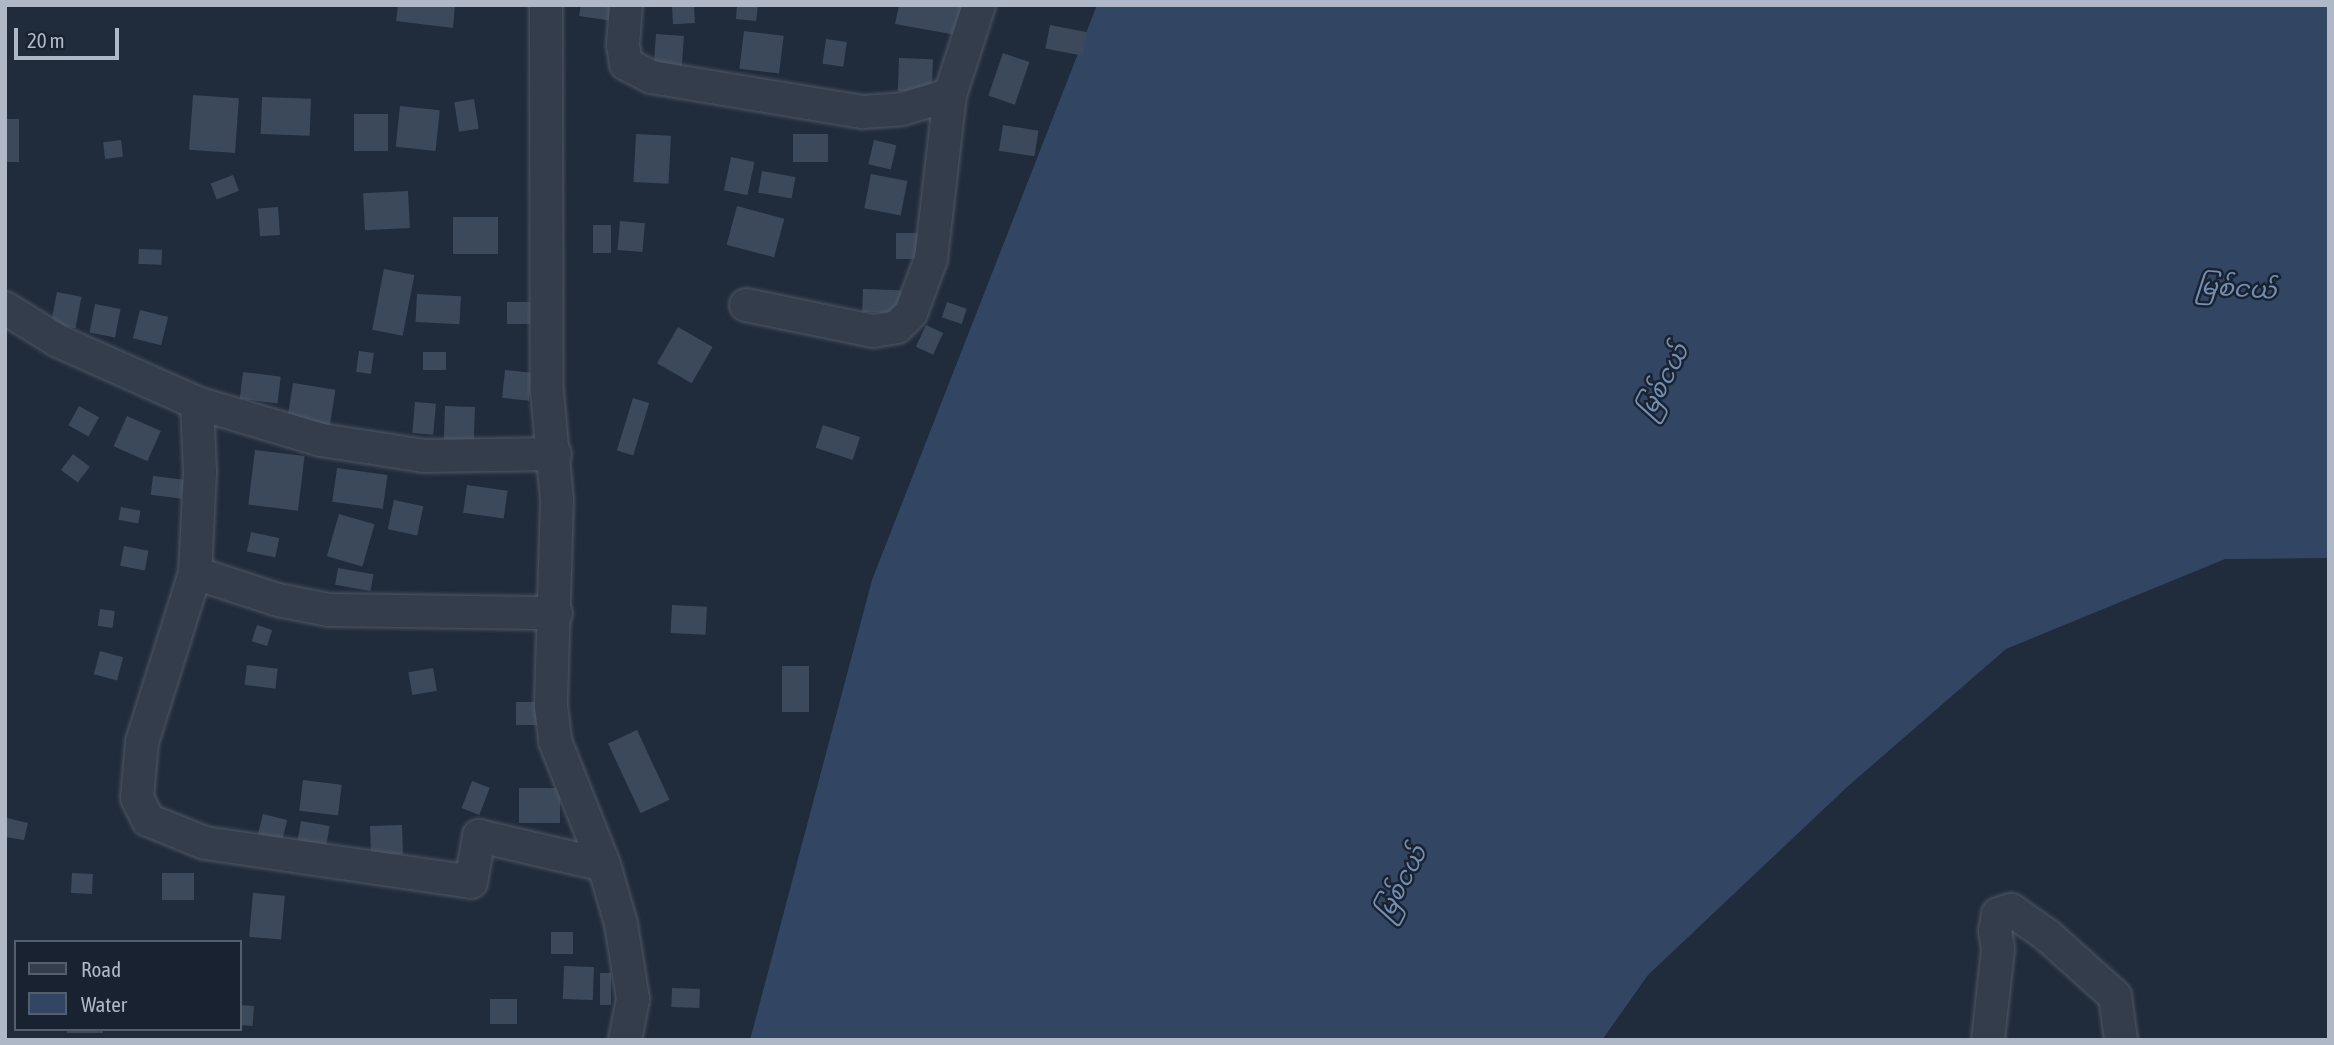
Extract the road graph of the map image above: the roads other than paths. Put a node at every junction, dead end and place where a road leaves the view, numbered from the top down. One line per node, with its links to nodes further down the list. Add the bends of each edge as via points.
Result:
1 (546, 5): 8 (street, via 547,391)
2 (626, 5): 4 (street, via 626,64 650,78 863,112 902,109)
3 (979, 5): 4 (street)
4 (950, 95): 5 (street, via 931,259 911,313 897,327 873,331)
5 (746, 304)
6 (5, 308): 7 (street, via 58,341)
7 (197, 403): 8 (street, via 321,440 425,456); 9 (street, via 200,472)
8 (555, 454): 10 (street)
9 (195, 573): 10 (street, via 278,600 329,610); 11 (street, via 142,742 137,798 148,820 205,843 471,882 479,836)
10 (556, 612): 11 (street, via 551,706 555,741)
11 (604, 864): 12 (street, via 621,924 633,999)
12 (625, 1040)
13 (1988, 1040): 14 (street, via 1998,914 2011,910 2047,935 2115,996)
14 (2121, 1040)

